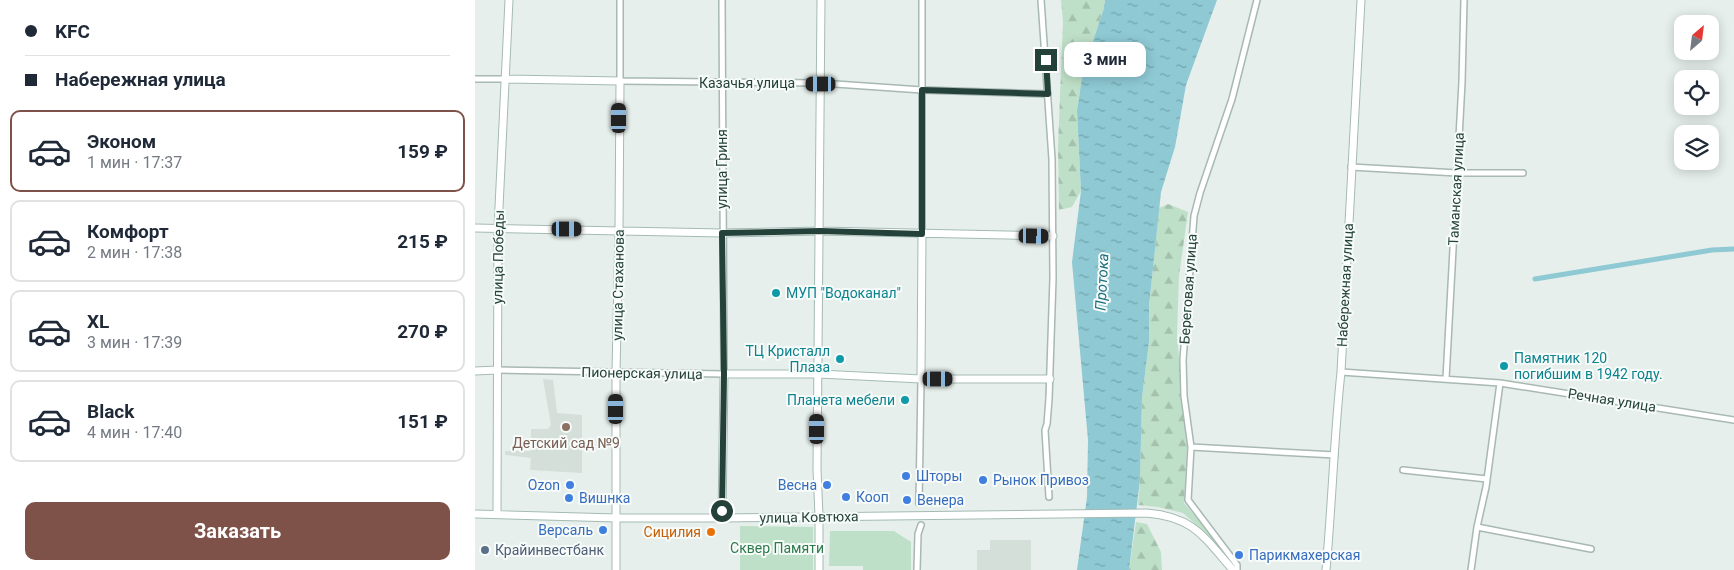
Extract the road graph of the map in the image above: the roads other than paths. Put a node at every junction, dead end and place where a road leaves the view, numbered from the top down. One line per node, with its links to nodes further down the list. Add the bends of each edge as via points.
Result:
1 (509, 0): 11 (street, улица Победы)
2 (620, 0): 12 (street, улица Стаханова)
3 (721, 0): 13 (street, улица Гриня)
4 (821, 0): 14 (street)
5 (923, 0): 15 (street)
6 (1041, 0): 16 (street)
7 (1257, 0): 38 (street, Береговая улица, via 1232,99 1194,216 1183,360)
8 (1361, 0): 17 (street, Набережная улица)
9 (1464, 0): 18 (street, Таманская улица)
10 (475, 79): 11 (street, Казачья улица)
11 (505, 79): 12 (street, Казачья улица); 21 (street, улица Победы)
12 (619, 81): 13 (street, Казачья улица); 22 (street, улица Стаханова)
13 (722, 84): 14 (street, Казачья улица); 24 (street, улица Гриня)
14 (821, 84): 15 (street, Казачья улица); 23 (street)
15 (922, 90): 16 (street, Казачья улица); 25 (street)
16 (1048, 94): 26 (street)
17 (1351, 167): 18 (street); 29 (street, Набережная улица)
18 (1457, 173): 19 (street); 35 (street, Таманская улица)
19 (1523, 173)
20 (475, 228): 21 (street)
21 (498, 228): 22 (street); 27 (street, улица Победы)
22 (619, 230): 24 (street); 30 (street, улица Стаханова)
23 (820, 231): 24 (street); 25 (street); 32 (street)
24 (722, 233): 31 (street, улица Гриня)
25 (922, 234): 26 (street); 33 (street)
26 (1053, 236): 34 (street)
27 (497, 370): 28 (street, Пионерская улица); 30 (street, Пионерская улица); 45 (street, улица Победы)
28 (475, 371)
29 (1341, 372): 35 (street, Речная улица); 39 (street, Набережная улица)
30 (616, 373): 31 (street, Пионерская улица); 47 (street, улица Стаханова)
31 (724, 374): 32 (street, Пионерская улица); 48 (street, улица Гриня)
32 (819, 374): 33 (street, Пионерская улица); 46 (street)
33 (921, 379): 34 (street, Пионерская улица); 43 (street)
34 (1050, 379): 42 (street, via 1045,430)
35 (1446, 379): 36 (street, Речная улица)
36 (1500, 383): 37 (street, Речная улица); 41 (street)
37 (1734, 420)
38 (1191, 447): 39 (street); 56 (street, Береговая улица, via 1188,500 1237,565)
39 (1335, 455): 57 (street, Набережная улица)
40 (1403, 470): 41 (street)
41 (1487, 480): 50 (street)
42 (1049, 497)
43 (919, 503)
44 (475, 514): 45 (street, улица Ковтюха)
45 (497, 514): 47 (street, улица Ковтюха)
46 (819, 516): 48 (street, улица Ковтюха); 53 (street); 55 (street, улица Ковтюха, via 1166,515 1187,523 1203,536)
47 (617, 518): 48 (street, улица Ковтюха); 52 (street, улица Стаханова)
48 (722, 518)
49 (921, 525): 54 (street)
50 (1477, 527): 51 (street); 58 (street)
51 (1591, 549)
52 (616, 570)
53 (819, 570)
54 (917, 570)
55 (1233, 570)
56 (1237, 570)
57 (1326, 570)
58 (1471, 570)

